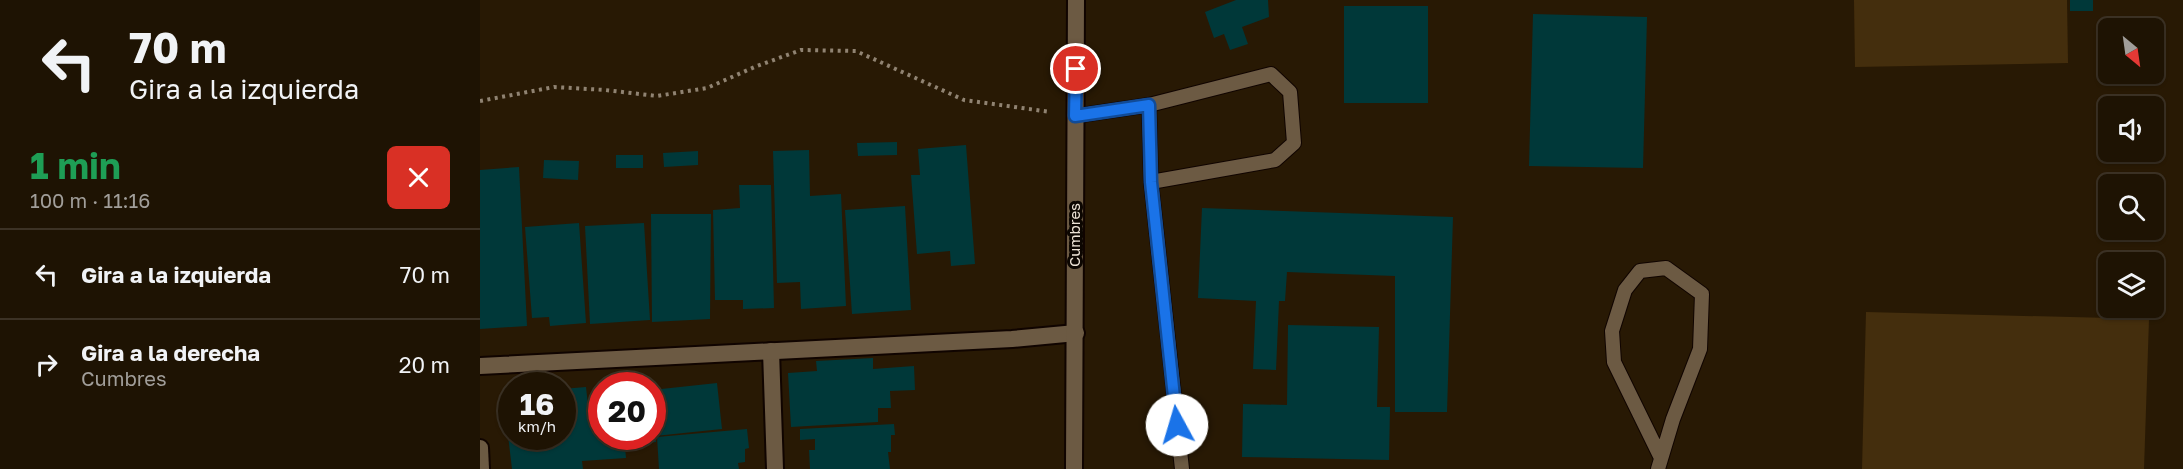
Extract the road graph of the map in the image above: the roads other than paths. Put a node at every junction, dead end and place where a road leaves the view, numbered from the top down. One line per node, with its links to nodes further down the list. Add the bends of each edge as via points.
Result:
1 (1076, 0): 3 (street, Cumbres)
2 (1149, 105): 3 (lane); 4 (lane); 4 (lane, via 1271,74 1290,92 1294,143 1275,160)
3 (1075, 116): 5 (street, Cumbres)
4 (1151, 182): 13 (lane)
5 (1076, 333): 6 (street); 12 (street, Cumbres)
6 (771, 351): 7 (street); 11 (street)
7 (480, 366)
8 (480, 448): 10 (street)
9 (1659, 464): 9 (lane, via 1700,349 1702,294 1666,268 1640,271 1625,290 1612,331 1614,362)
10 (481, 469)
11 (776, 469)
12 (1074, 469)
13 (1182, 469)

